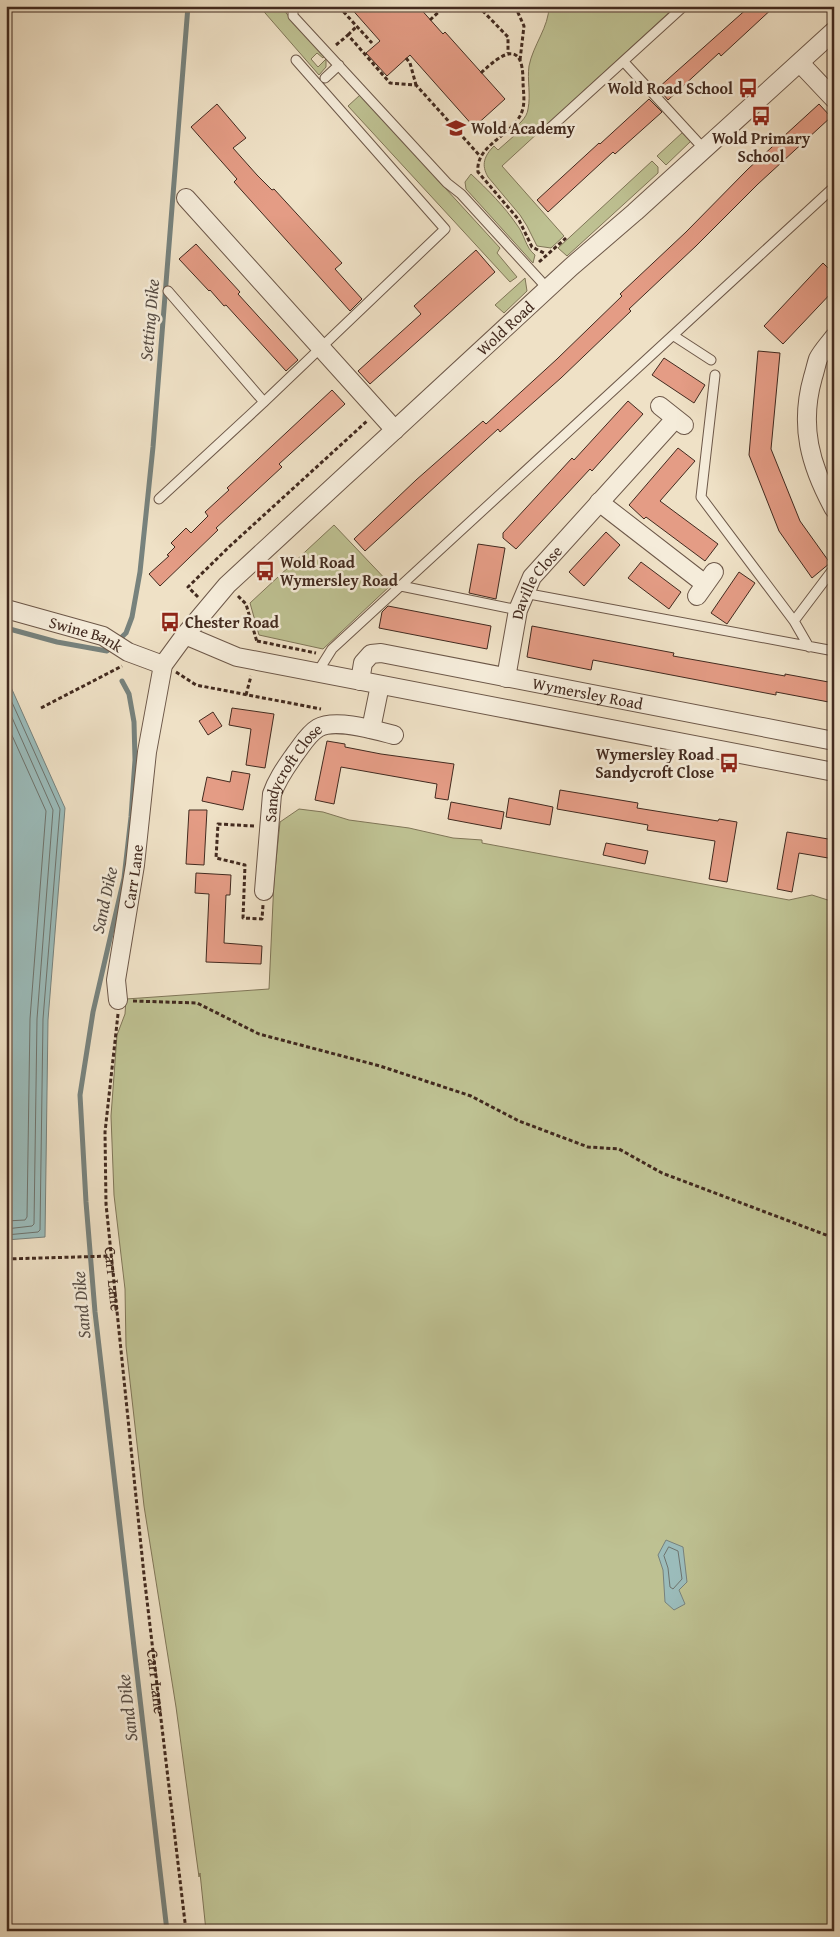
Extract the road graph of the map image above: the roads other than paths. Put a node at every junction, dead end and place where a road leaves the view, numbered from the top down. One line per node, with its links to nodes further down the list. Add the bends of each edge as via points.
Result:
1 (296, 6): 7 (lane, via 293,16)
2 (684, 6): 5 (lane)
3 (834, 31): 6 (street, Wold Road)
4 (296, 60): 18 (lane, via 445,229)
5 (624, 62): 10 (lane); 11 (lane)
6 (800, 63): 9 (street); 11 (street, Wold Road)
7 (339, 65): 8 (lane); 14 (lane)
8 (325, 78)
9 (834, 99)
10 (550, 128)
11 (704, 149): 14 (street, Wold Road)
12 (834, 187): 16 (lane)
13 (186, 198): 18 (street)
14 (548, 289): 23 (street, Wold Road)
15 (168, 291): 21 (lane)
16 (674, 336): 19 (lane); 29 (lane)
17 (834, 337): 26 (street, via 818,358 809,393 806,424 810,452)
18 (322, 347): 21 (lane); 23 (street)
19 (711, 360)
20 (715, 375): 33 (lane, via 701,497)
21 (264, 402): 24 (lane)
22 (660, 406): 25 (street, Daville Close, via 680,422)
23 (395, 430): 34 (street, Wold Road, via 227,585)
24 (159, 499)
25 (599, 502): 28 (street); 30 (street, Daville Close, via 532,578)
26 (834, 509)
27 (834, 568): 33 (lane)
28 (705, 584)
29 (400, 586): 32 (lane); 38 (lane, via 332,649)
30 (524, 593): 32 (street, Daville Close); 35 (lane)
31 (6, 609): 37 (street, Swine Bank, via 103,636 122,648)
32 (518, 610): 39 (street, Daville Close)
33 (794, 621): 35 (lane)
34 (185, 635): 37 (street, Carr Lane); 38 (street, Wymersley Road, via 237,657)
35 (809, 647): 36 (lane)
36 (834, 651)
37 (163, 664): 47 (street, Carr Lane, via 147,752 135,865 116,980)
38 (317, 673): 40 (street, Wymersley Road)
39 (506, 678): 40 (street, Wymersley Road, via 381,653 371,654 363,663); 44 (street, Wymersley Road)
40 (360, 681): 41 (street, Wymersley Road)
41 (380, 685): 42 (street); 45 (street, Wymersley Road)
42 (371, 729): 43 (street, Sandycroft Close); 46 (street, Sandycroft Close, via 333,724 319,728 307,737 276,781)
43 (394, 735)
44 (834, 741)
45 (834, 772)
46 (260, 879)
47 (118, 1000)

